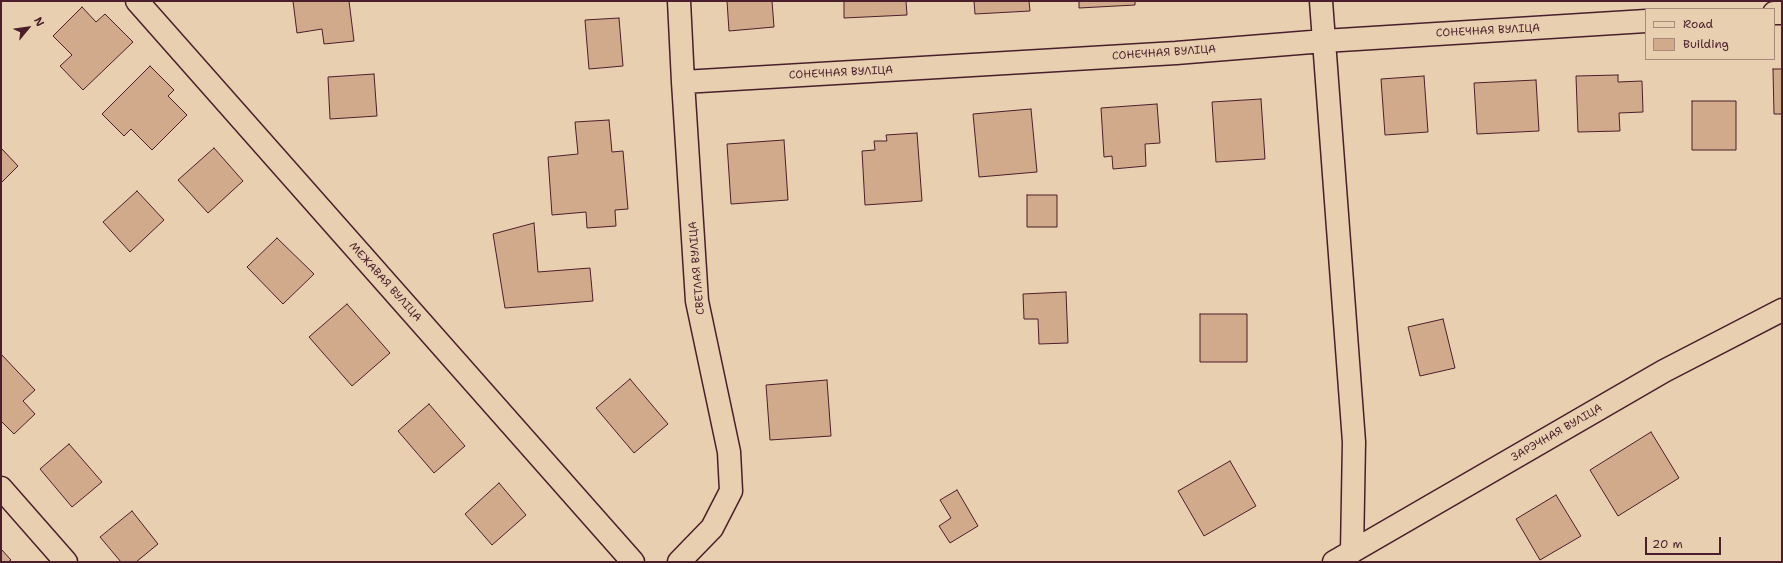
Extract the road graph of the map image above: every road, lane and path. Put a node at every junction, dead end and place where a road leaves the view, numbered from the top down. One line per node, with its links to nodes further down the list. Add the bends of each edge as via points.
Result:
1 (137, 1): 11 (street, МЕЖАВАЯ ВУЛІЦА)
2 (679, 1): 6 (street, СВЕТЛАЯ ВУЛІЦА)
3 (1321, 1): 5 (street)
4 (1645, 21): 5 (street, СОНЕЧНАЯ ВУЛІЦА)
5 (1324, 41): 6 (street, СОНЕЧНАЯ ВУЛІЦА, via 1176,53); 9 (street, via 1354,442)
6 (683, 82): 12 (street, СВЕТЛАЯ ВУЛІЦА, via 698,301 729,452 731,491 712,528)
7 (1782, 310): 9 (street, ЗАРЭЧНАЯ ВУЛІЦА, via 1664,371)
8 (1, 488): 10 (street)
9 (1343, 557)
10 (66, 562)
11 (633, 562)
12 (679, 562)

